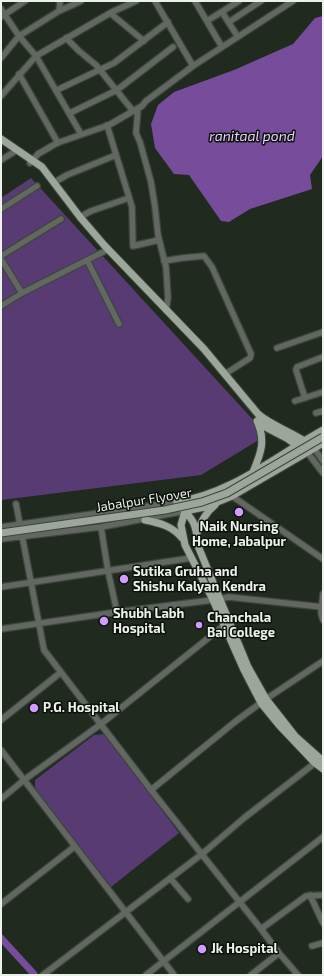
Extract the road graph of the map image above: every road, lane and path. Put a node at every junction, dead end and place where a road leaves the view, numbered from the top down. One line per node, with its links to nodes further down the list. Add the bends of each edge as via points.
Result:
1 (25, 1): 13 (street)
2 (59, 1): 11 (street)
3 (81, 1): 11 (street)
4 (136, 1): 14 (street)
5 (195, 1): 15 (street)
6 (239, 1): 12 (street)
7 (261, 1): 17 (street)
8 (293, 1): 10 (street)
9 (157, 2): 16 (street)
10 (286, 3): 19 (street)
11 (59, 11): 18 (street)
12 (222, 12): 15 (street); 17 (street)
13 (2, 13): 18 (street)
14 (110, 13): 20 (street); 21 (street)
15 (207, 21): 23 (street)
16 (168, 22): 21 (street); 26 (street)
17 (229, 22): 19 (street)
18 (19, 36): 24 (street); 25 (street)
19 (238, 37): 23 (street)
20 (66, 38): 24 (street); 27 (street)
21 (144, 41): 27 (street, via 124,57)
22 (173, 47): 30 (street)
23 (222, 47): 26 (street)
24 (36, 56): 28 (street); 29 (street)
25 (1, 58)
26 (193, 66): 32 (street)
27 (101, 70): 29 (street); 30 (street)
28 (19, 74): 31 (street); 38 (street)
29 (57, 90): 33 (street)
30 (117, 90): 32 (street); 33 (street)
31 (1, 96)
32 (135, 110): 34 (street); 49 (street, via 136,134 151,182)
33 (70, 113): 35 (street)
34 (107, 125): 35 (street); 40 (street)
35 (81, 134): 38 (street)
36 (1, 139): 42 (main road)
37 (1, 143): 39 (main road)
38 (58, 143): 42 (street)
39 (14, 152): 41 (street); 42 (main road)
40 (116, 155): 43 (street); 45 (street)
41 (1, 160)
42 (31, 161): 43 (main road, via 42,167); 50 (main road)
43 (54, 182): 47 (main road)
44 (37, 186): 46 (street)
45 (129, 198): 47 (street); 49 (street, via 132,207 133,246)
46 (1, 209)
47 (80, 217): 57 (main road)
48 (61, 218): 51 (street)
49 (159, 240): 54 (street)
50 (104, 251): 53 (street); 68 (main road, via 202,353)
51 (1, 256)
52 (1, 259): 55 (street)
53 (86, 260): 55 (street); 58 (street)
54 (164, 261): 57 (street, via 168,298); 62 (street, via 204,256 212,267 251,354 250,358)
55 (22, 293): 56 (street)
56 (1, 306)
57 (166, 310): 62 (main road)
58 (119, 324)
59 (323, 332): 60 (street)
60 (277, 348)
61 (323, 357): 64 (street, via 297,367)
62 (225, 374): 71 (main road, via 266,421)
63 (323, 392): 64 (street)
64 (305, 398): 65 (street)
65 (295, 401)
66 (323, 411): 67 (street)
67 (316, 413)
68 (254, 416): 73 (main road, via 267,428); 77 (main road, via 260,429 262,444)
69 (323, 430): 70 (main road)
70 (316, 434): 71 (main road); 72 (street)
71 (306, 440): 73 (main road); 74 (main road)
72 (323, 442): 74 (main road); 89 (main road, Jabalpur Flyover, bridge, via 227,493 202,502 165,510)
73 (298, 445): 75 (main road); 77 (main road)
74 (314, 448): 75 (main road); 76 (street)
75 (307, 452): 78 (street); 79 (main road)
76 (323, 461)
77 (253, 472): 80 (main road, via 228,487)
78 (323, 473)
79 (232, 496): 82 (main road); 95 (street)
80 (192, 500): 81 (main road); 84 (main road)
81 (177, 502): 84 (main road); 86 (street)
82 (218, 502): 84 (main road); 90 (main road, via 202,518)
83 (16, 504): 86 (street)
84 (185, 511): 85 (street); 90 (main road, via 194,522); 93 (main road, via 181,525)
85 (145, 520): 88 (street); 93 (main road, via 168,526)
86 (21, 524): 87 (street); 91 (street)
87 (1, 527)
88 (101, 527): 91 (street); 96 (street)
89 (1, 533)
90 (197, 534): 100 (main road, via 198,546)
91 (22, 536): 92 (street); 97 (street)
92 (1, 539)
93 (183, 540): 94 (main road)
94 (191, 558): 96 (street); 100 (main road)
95 (323, 560)
96 (108, 571): 97 (street); 102 (street)
97 (32, 583): 98 (street); 105 (street)
98 (1, 587)
99 (323, 594): 101 (street)
100 (216, 599): 101 (street, via 229,597); 102 (street); 104 (main road)
101 (322, 607): 103 (street)
102 (117, 612): 105 (street)
103 (323, 620)
104 (227, 623): 109 (main road, via 244,670); 111 (street)
105 (39, 624): 106 (street); 108 (street, via 44,650)
106 (1, 629)
107 (323, 661): 109 (street)
108 (60, 673): 110 (street); 111 (street)
109 (264, 701): 113 (main road, via 295,736); 114 (main road, via 279,725); 117 (street)
110 (1, 720)
111 (101, 724): 116 (street); 117 (street)
112 (1, 750): 116 (street)
113 (323, 761)
114 (315, 763): 115 (main road); 121 (street)
115 (323, 769)
116 (24, 780): 118 (street); 120 (street)
117 (151, 790): 121 (street)
118 (1, 799)
119 (323, 837): 126 (street)
120 (74, 847): 127 (street); 128 (street)
121 (202, 854): 122 (street); 126 (street)
122 (170, 878): 125 (street); 128 (street)
123 (310, 895): 124 (street); 129 (street); 130 (street, via 302,898)
124 (323, 895)
125 (188, 900)
126 (240, 902): 130 (street); 134 (street)
127 (1, 904)
128 (125, 913): 134 (street); 135 (street)
129 (323, 923)
130 (261, 929): 133 (street)
131 (323, 943): 132 (street)
132 (312, 946)
133 (279, 953): 138 (street); 139 (street)
134 (163, 961): 136 (street); 137 (street)
135 (43, 975)
136 (146, 975)
137 (174, 975)
138 (251, 975)
139 (298, 975)

